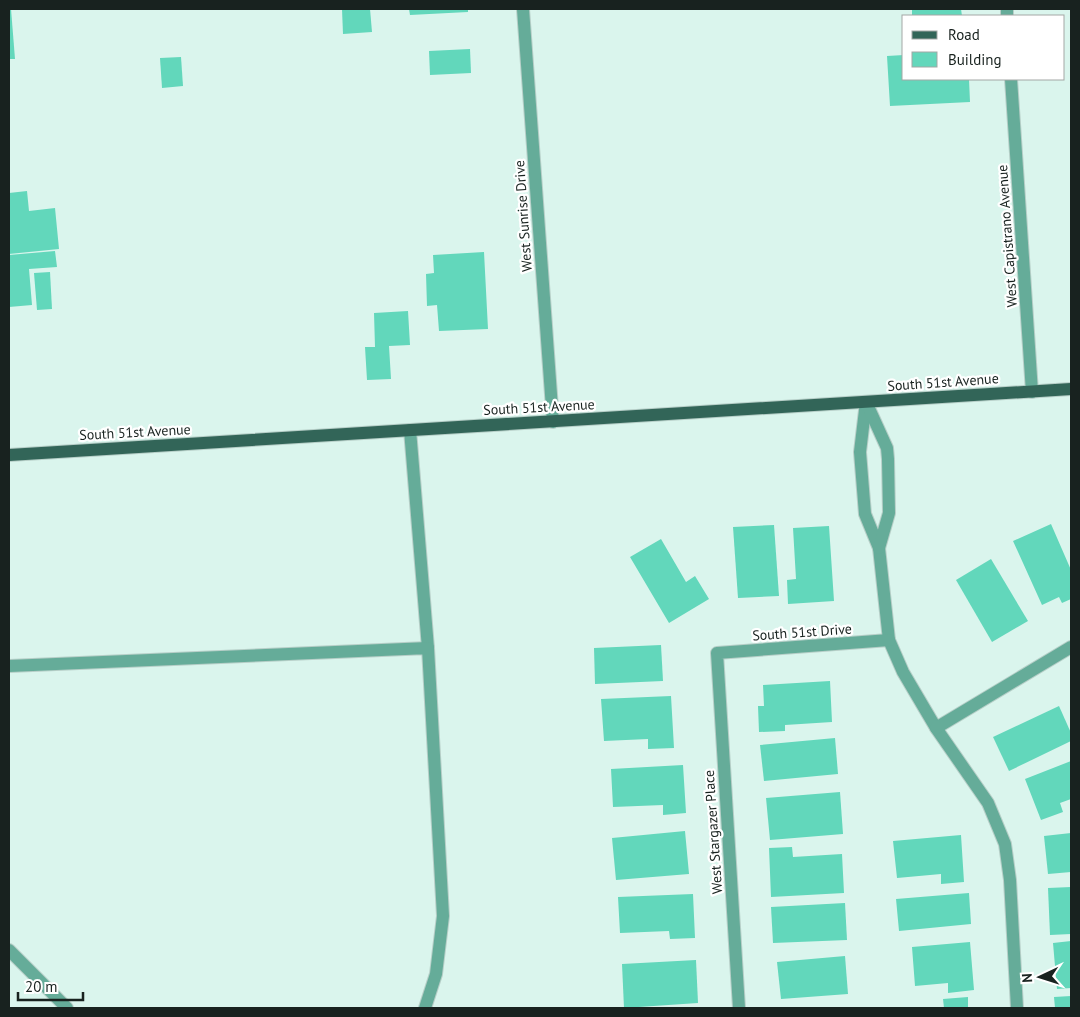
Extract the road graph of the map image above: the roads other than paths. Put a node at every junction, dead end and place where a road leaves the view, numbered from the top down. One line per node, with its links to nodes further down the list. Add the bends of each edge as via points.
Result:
1 (523, 9): 6 (street, West Sunrise Drive)
2 (1012, 80): 4 (street, West Capistrano Avenue)
3 (1071, 389): 4 (main road, South 51st Avenue)
4 (1032, 392): 5 (main road, South 51st Avenue)
5 (866, 402): 6 (main road, South 51st Avenue); 9 (street, via 860,452 865,514); 9 (street, via 887,454 889,513)
6 (553, 422): 7 (main road, South 51st Avenue)
7 (410, 430): 8 (main road, South 51st Avenue); 12 (street)
8 (9, 455)
9 (879, 548): 10 (street)
10 (890, 640): 13 (street, South 51st Drive); 15 (street, via 903,672)
11 (1071, 647): 15 (street)
12 (428, 648): 14 (street); 18 (street, via 444,916 436,974)
13 (717, 653): 19 (street, West Stargazer Place)
14 (9, 666)
15 (936, 728): 20 (street, via 988,803 1004,844 1010,880)
16 (9, 950): 17 (street)
17 (67, 1008)
18 (426, 1008)
19 (739, 1008)
20 (1017, 1008)

